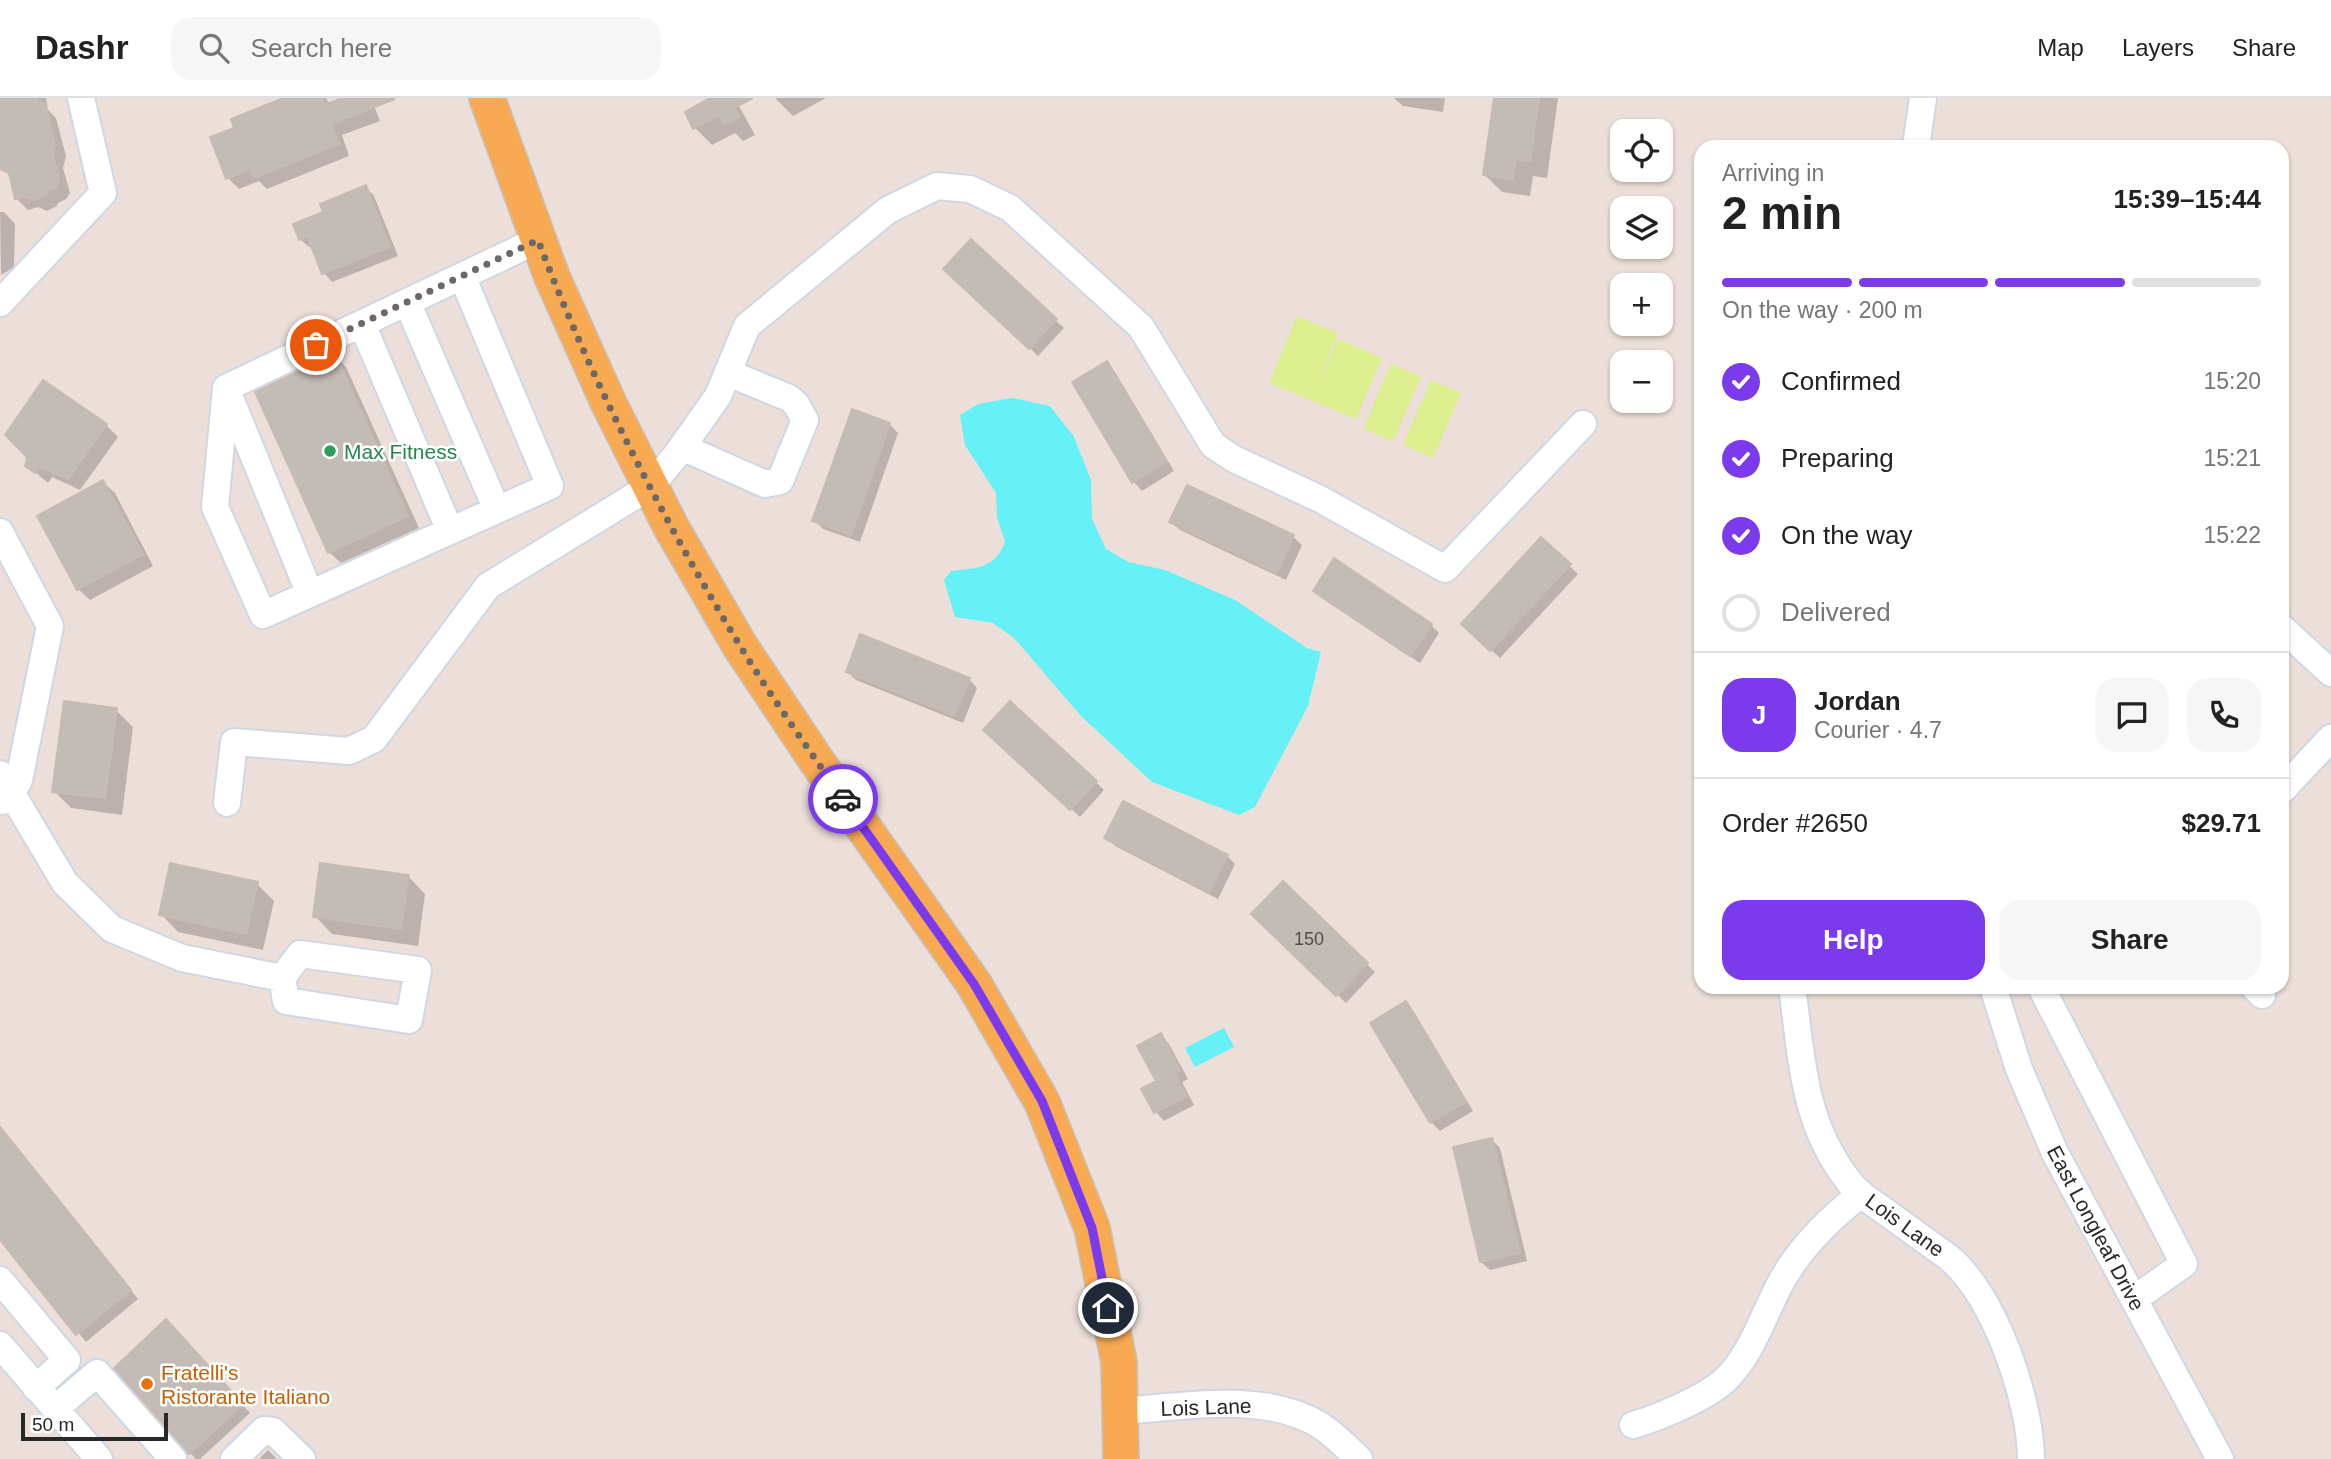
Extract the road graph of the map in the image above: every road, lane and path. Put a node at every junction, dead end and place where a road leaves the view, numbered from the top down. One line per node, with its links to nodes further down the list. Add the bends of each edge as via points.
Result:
1 (81, 98): 8 (street, via 103,193)
2 (487, 98): 5 (main road)
3 (1923, 98): 4 (street)
4 (1917, 140)
5 (538, 240): 6 (street); 14 (main road, via 609,404)
6 (462, 276): 7 (street); 15 (street, via 550,486)
7 (407, 302): 9 (street); 15 (street)
8 (0, 303)
9 (362, 324): 11 (street); 16 (street)
10 (727, 373): 12 (street, via 747,326 888,210 937,186 970,189 1010,208 1141,327 1213,445 1445,569); 13 (street, via 719,396); 13 (street, via 789,398 805,420 780,481 765,484)
11 (226, 388): 18 (street); 18 (street, via 215,507 263,615)
12 (1583, 424)
13 (682, 447): 14 (street)
14 (651, 486): 24 (street, via 488,586 374,739 349,751 234,742); 35 (main road, via 740,646 974,984 1042,1101 1092,1228 1119,1362)
15 (497, 510): 16 (street)
16 (450, 531): 18 (street)
17 (0, 532): 23 (street, via 50,626 19,780)
18 (310, 594)
19 (2289, 634): 20 (street)
20 (2331, 673)
21 (2331, 738): 22 (street)
22 (2289, 783)
23 (4, 790): 25 (street, via 65,883 112,929 182,958)
24 (226, 803)
25 (282, 978): 25 (street, via 286,1001 409,1020 418,970 300,954)
26 (1793, 994): 29 (street, Lois Lane, via 1807,1097 1818,1130 1847,1181)
27 (1995, 994): 31 (street, East Longleaf Drive, via 2019,1069 2055,1153)
28 (2045, 994): 31 (street, via 2184,1264)
29 (1861, 1194): 36 (street, via 1806,1244 1739,1363 1724,1381 1654,1419); 43 (street, Lois Lane, via 1951,1259 1984,1300 2020,1393)
30 (0, 1280): 33 (street, via 66,1360)
31 (2134, 1299): 44 (street, East Longleaf Drive)
32 (0, 1345): 33 (street)
33 (36, 1388): 34 (street)
34 (55, 1409): 37 (street); 38 (street, via 97,1373)
35 (1120, 1411): 41 (main road); 42 (street, Lois Lane, via 1265,1406 1317,1424)
36 (1633, 1425)
37 (99, 1459)
38 (173, 1459)
39 (233, 1459): 40 (street, via 264,1430 274,1431)
40 (303, 1459)
41 (1121, 1459)
42 (1359, 1459)
43 (2031, 1459)
44 (2220, 1459)

